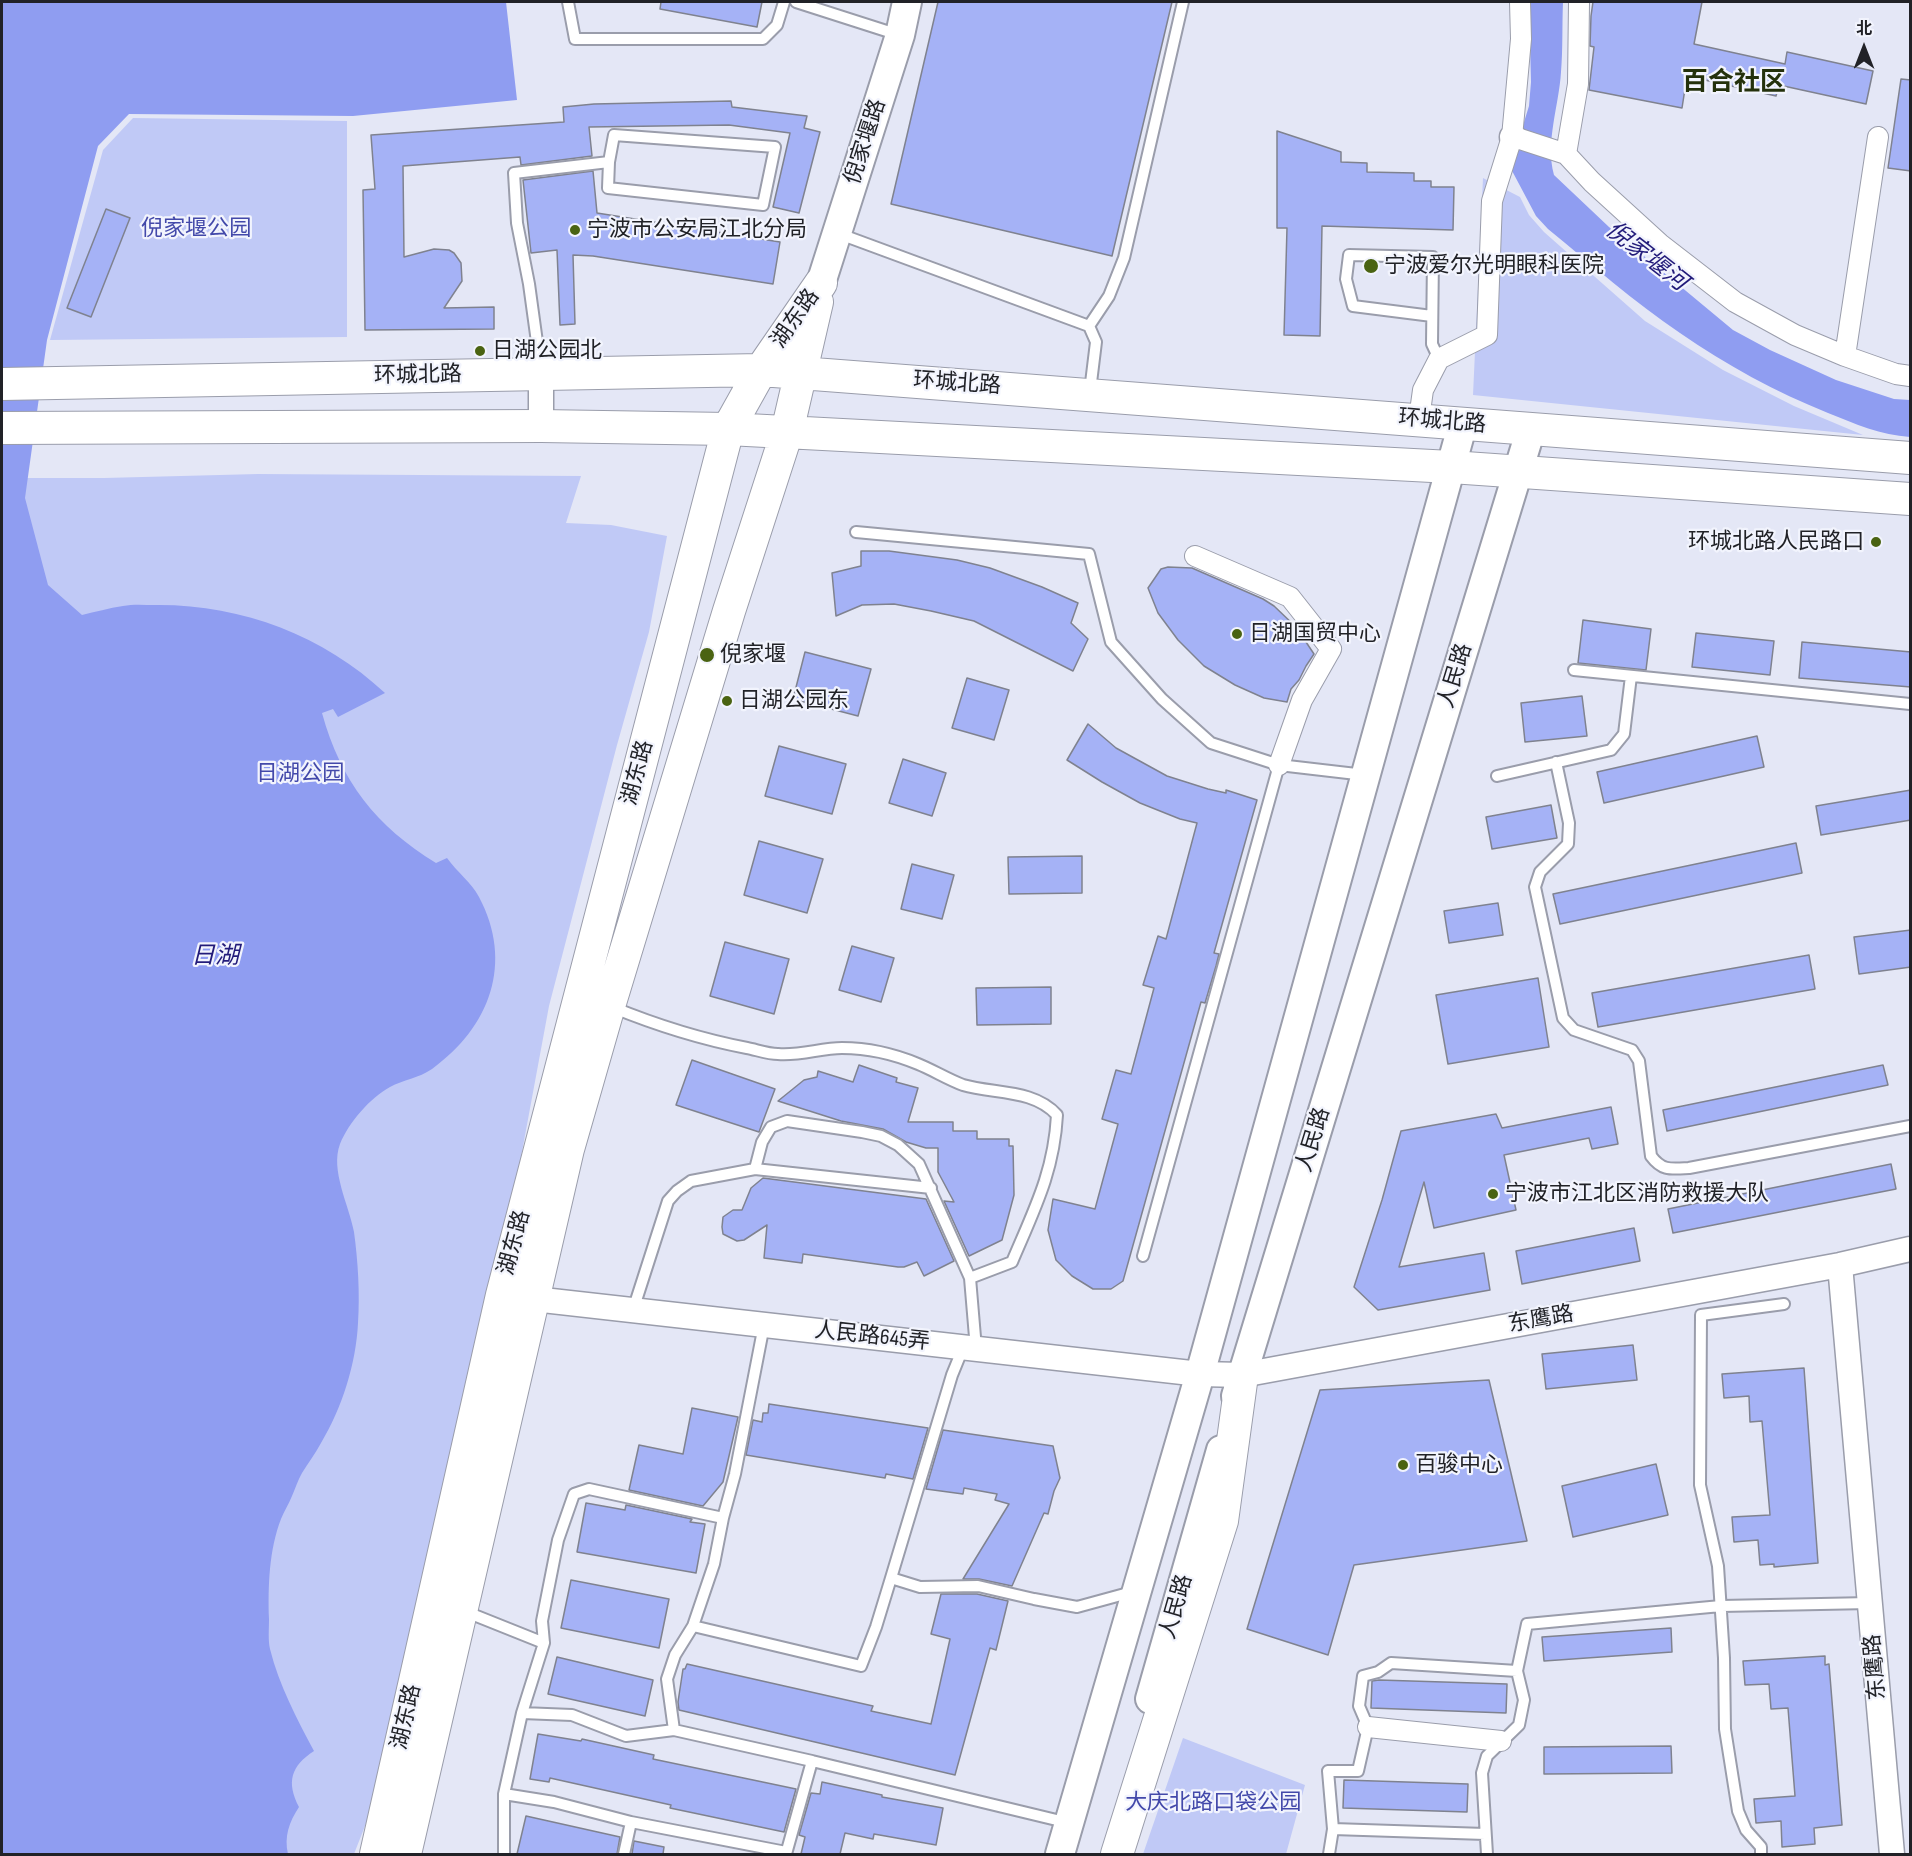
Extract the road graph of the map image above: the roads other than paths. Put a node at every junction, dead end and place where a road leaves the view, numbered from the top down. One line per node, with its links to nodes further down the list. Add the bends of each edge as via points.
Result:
1 (568, 2): 2 (lane, via 575,39 764,39 777,25)
2 (784, 2)
3 (796, 2): 8 (lane)
4 (908, 2): 8 (main road, 倪家堰路)
5 (1183, 2): 16 (lane, via 1124,258 1109,296)
6 (1520, 2): 9 (street)
7 (1579, 2): 11 (street, via 1578,84)
8 (900, 35): 13 (main road, 倪家堰路)
9 (1513, 137): 11 (street); 18 (street, via 1492,201 1487,335)
10 (1878, 137): 17 (street)
11 (1565, 154): 17 (street, via 1660,244 1735,302 1795,335)
12 (609, 162): 12 (lane, via 614,135 775,147 763,205 608,188); 21 (lane, via 514,173 517,224)
13 (837, 232): 14 (main road, 倪家堰路); 16 (lane)
14 (821, 283): 19 (main road, 湖东路); 20 (main road, 湖东路)
15 (1432, 316): 15 (lane, via 1433,257 1349,255 1346,279 1353,306); 18 (lane, via 1432,344)
16 (1089, 326): 24 (lane, via 1096,342)
17 (1845, 356): 22 (street)
18 (1439, 359): 25 (street, via 1423,390)
19 (761, 370): 20 (main road, 环城北路); 21 (main road, 环城北路); 29 (main road, 湖东路)
20 (800, 372): 24 (main road, 环城北路); 31 (main road, 湖东路)
21 (541, 374): 23 (main road, 环城北路); 27 (street)
22 (1911, 376)
23 (2, 384)
24 (1090, 394): 25 (main road, 环城北路)
25 (1419, 419): 26 (main road, 环城北路)
26 (1463, 423): 30 (main road, 环城北路); 33 (main road, 人民路)
27 (541, 426): 28 (main road, 环城北路); 29 (main road, 环城北路)
28 (2, 428)
29 (728, 429): 31 (main road, 环城北路); 53 (main road, 湖东路)
30 (1530, 429): 32 (main road, 环城北路); 34 (main road, 人民路)
31 (787, 432): 33 (main road, 环城北路); 45 (main road, 湖东路)
32 (1911, 458)
33 (1451, 467): 34 (main road, 环城北路); 43 (main road, 人民路)
34 (1519, 471): 35 (main road, 环城北路); 59 (main road, 人民路)
35 (1911, 499)
36 (856, 532): 42 (lane, via 1089,554 1111,642 1161,699 1211,743)
37 (1195, 556): 42 (street, via 1290,597 1331,649 1302,700)
38 (1574, 670): 39 (lane)
39 (1631, 676): 40 (lane); 41 (lane, via 1624,734 1611,750)
40 (1911, 704)
41 (1556, 762): 44 (lane); 46 (lane, via 1569,823 1568,844 1540,872 1535,886 1563,1018 1574,1030 1632,1050 1639,1061 1651,1156 1658,1165 1689,1168)
42 (1279, 765): 43 (lane); 50 (lane)
43 (1366, 775): 58 (main road, 人民路)
44 (1497, 776)
45 (609, 1005): 52 (lane, via 657,1025 778,1054 841,1048 880,1052 919,1064 949,1080 1030,1097 1050,1107 1057,1115 1055,1145 1044,1186 1012,1262); 53 (main road, 湖东路, via 568,1149)
46 (1911, 1126)
47 (755, 1169): 48 (lane); 48 (lane, via 762,1142 771,1127 787,1121 801,1122 881,1136 919,1164); 55 (lane, via 691,1181 677,1191 668,1202)
48 (931, 1188): 52 (lane)
49 (1911, 1249): 51 (street, 东鹰路)
50 (1143, 1256)
51 (1840, 1265): 59 (street, 东鹰路); 63 (street, 东鹰路)
52 (970, 1278): 57 (lane)
53 (517, 1297): 55 (street, 人民路645弄); 65 (main road, 湖东路); 80 (main road, 湖东路)
54 (1784, 1304): 64 (lane, via 1701,1315 1700,1485 1718,1566)
55 (633, 1310): 56 (street, 人民路645弄)
56 (764, 1325): 57 (street, 人民路645弄); 60 (lane)
57 (969, 1348): 58 (street, 人民路645弄); 61 (lane, via 952,1375)
58 (1200, 1374): 59 (street, 人民路645弄); 62 (main road, 人民路)
59 (1242, 1375): 85 (main road, 人民路); 86 (main road, via 1222,1521)
60 (723, 1518): 66 (lane, via 714,1564); 67 (lane, via 589,1490 574,1494 558,1540 542,1621)
61 (891, 1578): 62 (lane, via 920,1587 978,1586 1077,1606); 66 (lane, via 861,1666)
62 (1137, 1591): 76 (main road, 人民路)
63 (1870, 1603): 64 (lane); 90 (street, 东鹰路)
64 (1722, 1606): 68 (lane, via 1527,1624); 89 (lane, via 1725,1729 1738,1811 1746,1830 1761,1847)
65 (461, 1610): 67 (lane); 81 (main road, 湖东路)
66 (693, 1626): 71 (lane, via 675,1655 667,1679)
67 (544, 1643): 69 (lane)
68 (1517, 1671): 70 (lane, via 1391,1663 1364,1676 1359,1706); 72 (lane, via 1524,1700 1519,1725)
69 (522, 1713): 71 (lane, via 572,1715 626,1736); 74 (lane)
70 (1368, 1727): 72 (street); 77 (lane, via 1358,1771 1328,1771)
71 (674, 1730): 73 (lane)
72 (1501, 1741): 78 (lane, via 1487,1756 1482,1773)
73 (812, 1761): 76 (lane); 79 (lane)
74 (504, 1794): 75 (lane); 82 (lane)
75 (631, 1821): 79 (lane); 83 (lane)
76 (1069, 1823): 84 (main road, 人民路)
77 (1333, 1829): 78 (lane); 87 (lane)
78 (1485, 1834): 88 (lane)
79 (786, 1853)
80 (376, 1854)
81 (405, 1854)
82 (504, 1854)
83 (624, 1854)
84 (1060, 1854)
85 (1107, 1854)
86 (1118, 1854)
87 (1329, 1854)
88 (1487, 1854)
89 (1761, 1854)
90 (1892, 1854)

